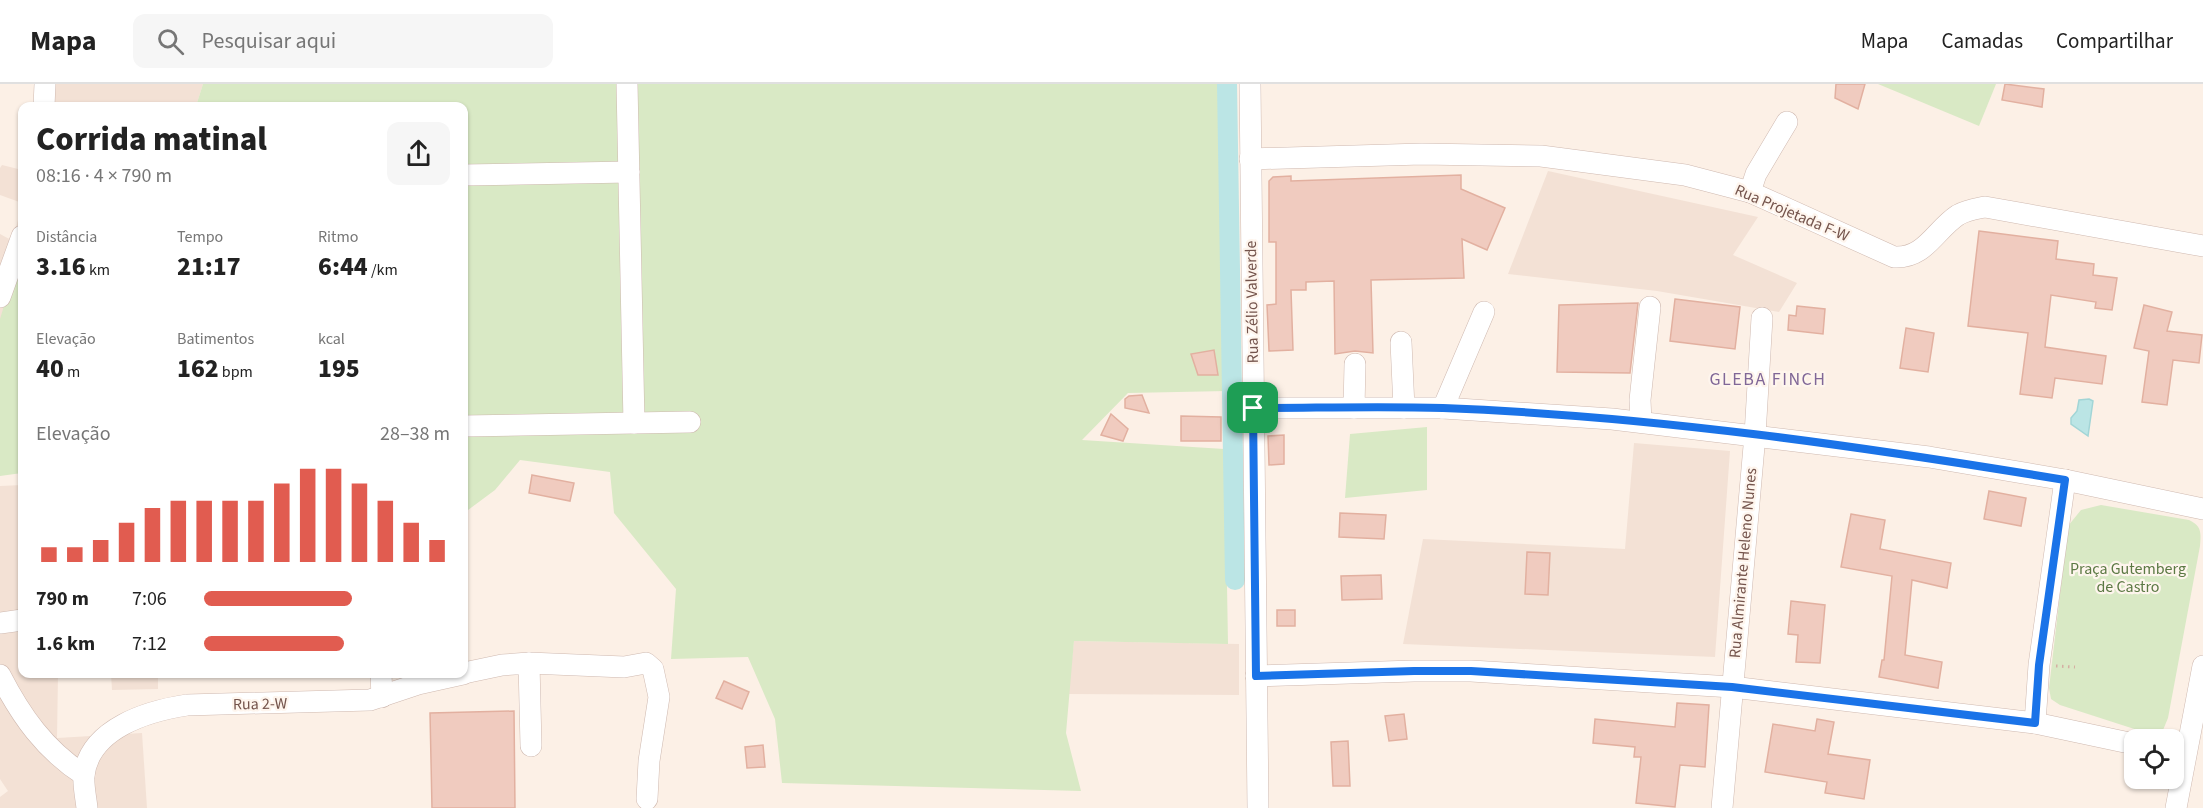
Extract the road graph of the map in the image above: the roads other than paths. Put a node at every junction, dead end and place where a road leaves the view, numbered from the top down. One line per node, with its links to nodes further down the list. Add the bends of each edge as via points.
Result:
1 (45, 84): 4 (street)
2 (627, 84): 7 (street)
3 (1250, 84): 6 (street, Rua Zélio Valverde)
4 (44, 102)
5 (1787, 122): 9 (street, via 1756,174)
6 (1250, 159): 9 (street, Rua Projetada F-W, via 1422,154 1541,156 1684,175); 18 (street, Rua Zélio Valverde)
7 (629, 172): 8 (street); 24 (street)
8 (468, 175)
9 (1750, 192): 10 (street, Rua Projetada F-W, via 1894,257 1905,258 1919,252 1956,216 1985,207)
10 (2203, 246)
11 (18, 247): 12 (street)
12 (0, 297)
13 (1650, 307): 23 (street)
14 (1484, 312): 21 (street)
15 (1762, 318): 26 (street, Rua Almirante Heleno Nunes)
16 (1401, 342): 20 (street)
17 (1355, 364): 19 (street)
18 (1253, 408): 19 (street); 35 (street, Rua Zélio Valverde)
19 (1354, 408): 20 (street)
20 (1404, 408): 21 (street)
21 (1443, 408): 23 (street)
22 (690, 422): 24 (street)
23 (1641, 422): 26 (street)
24 (634, 423): 25 (street)
25 (468, 426)
26 (1755, 435): 27 (street, via 1929,457); 38 (street, Rua Almirante Heleno Nunes)
27 (2065, 480): 28 (street); 40 (street, via 2039,665)
28 (2203, 509)
29 (18, 621): 30 (street)
30 (0, 623)
31 (529, 663): 33 (street, Rua 2-W); 42 (street); 45 (street, Rua 2-W, via 624,667 646,663 653,669 659,696)
32 (2203, 666): 43 (street)
33 (468, 673)
34 (0, 675): 44 (street, via 34,732)
35 (1256, 676): 38 (street, via 1471,671); 47 (street, Rua Zélio Valverde)
36 (381, 678): 39 (street)
37 (445, 678): 39 (street, Rua 2-W)
38 (1732, 687): 40 (street); 48 (street, Rua Almirante Heleno Nunes)
39 (382, 697): 44 (street, Rua 2-W, via 352,702 187,705 163,709 139,717 98,743)
40 (2035, 723): 41 (street)
41 (2124, 742)
42 (531, 746)
43 (2188, 756): 49 (street)
44 (84, 775): 46 (street)
45 (647, 799)
46 (87, 808)
47 (1258, 808)
48 (1722, 808)
49 (2176, 808)

